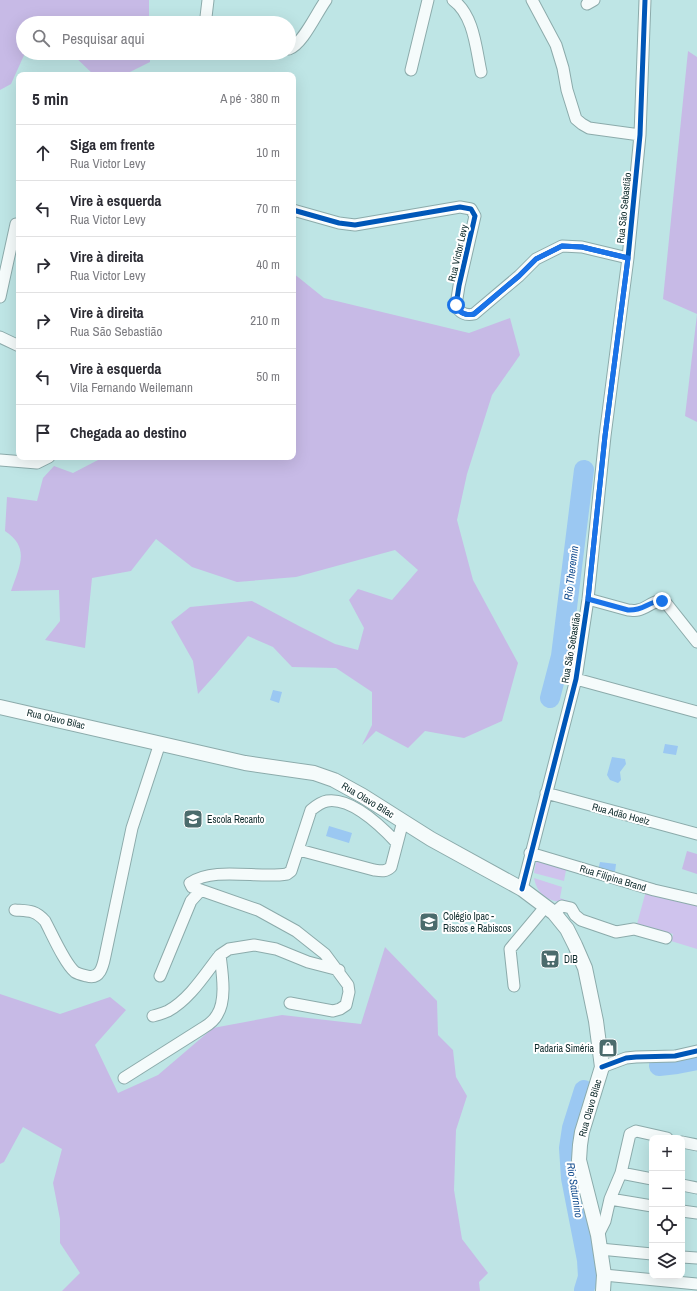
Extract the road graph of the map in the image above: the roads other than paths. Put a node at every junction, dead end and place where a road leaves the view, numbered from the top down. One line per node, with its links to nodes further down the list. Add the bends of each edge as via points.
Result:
1 (208, 0): 7 (street)
2 (326, 0): 8 (street)
3 (428, 0): 9 (street)
4 (454, 0): 10 (street, via 469,20)
5 (532, 0): 11 (street, via 556,44 576,119 589,128)
6 (645, 0): 11 (street, Rua São Sebastião)
7 (206, 16)
8 (296, 44)
9 (411, 70)
10 (481, 72)
11 (640, 135): 14 (street, Rua São Sebastião)
12 (296, 211): 14 (street, Rua Victor Levy, via 355,225 460,207 472,209 475,216 456,305 465,315 474,314 536,259 562,246 582,247)
13 (16, 224): 15 (street)
14 (628, 258): 20 (street, Rua São Sebastião, via 605,436)
15 (0, 297)
16 (0, 337): 17 (street)
17 (16, 345)
18 (0, 460): 19 (street, via 37,463)
19 (43, 460)
20 (588, 599): 21 (street, via 628,610 639,610 662,601); 22 (street, Rua São Sebastião)
21 (697, 642)
22 (576, 679): 24 (street); 26 (street, Rua São Sebastião)
23 (0, 707): 25 (main road, Rua Olavo Bilac)
24 (697, 712)
25 (160, 743): 27 (main road, Rua Olavo Bilac, via 245,763 314,773 334,780); 35 (street, via 132,828 105,956 98,975 90,977 75,972 40,915)
26 (546, 792): 28 (street, Rua Adão Hoelz); 31 (street, Rua São Sebastião)
27 (403, 821): 29 (street); 32 (main road, Rua Olavo Bilac, via 430,839)
28 (697, 834)
29 (397, 843): 30 (street, via 391,867 383,871); 30 (street, via 350,804 327,801 311,810)
30 (299, 850): 33 (street, via 291,871 287,874 214,876 196,879 190,883 192,887)
31 (530, 854): 32 (street, Rua São Sebastião); 34 (street, Rua Filipina Brand)
32 (522, 889): 36 (main road, Rua Olavo Bilac)
33 (201, 890): 39 (street, via 273,917 309,941); 40 (street, via 191,901)
34 (697, 900)
35 (15, 910)
36 (550, 910): 37 (street, via 562,906 571,908 581,920 616,932 634,929); 41 (street, via 510,949); 45 (main road, Rua Olavo Bilac, via 567,929 585,968)
37 (666, 938)
38 (220, 955): 39 (street, via 229,949 254,945 276,949 308,962); 43 (street, via 178,1004); 46 (street, via 223,987 218,1015 212,1022)
39 (339, 970): 42 (street, via 348,985 346,1005 333,1011)
40 (160, 976)
41 (514, 986)
42 (290, 1003)
43 (153, 1016)
44 (697, 1051): 45 (street, Rua Olavo Bilac, via 675,1056 636,1057)
45 (602, 1067): 58 (main road, Rua Olavo Bilac, via 582,1132 579,1160)
46 (124, 1078)
47 (654, 1135): 50 (street, via 636,1131 630,1134)
48 (685, 1143): 49 (street)
49 (697, 1145)
50 (621, 1173): 51 (street); 54 (street)
51 (649, 1178)
52 (685, 1186): 53 (street)
53 (697, 1188)
54 (610, 1199): 55 (street); 58 (street, via 605,1221)
55 (649, 1206)
56 (685, 1211): 57 (street)
57 (697, 1213)
58 (598, 1235): 59 (main road, Rua Olavo Bilac)
59 (600, 1250): 60 (street); 63 (main road, Rua Olavo Bilac)
60 (649, 1254)
61 (685, 1257): 62 (street)
62 (697, 1258)
63 (604, 1275): 64 (street); 65 (main road, Rua Olavo Bilac)
64 (697, 1284)
65 (603, 1291)

